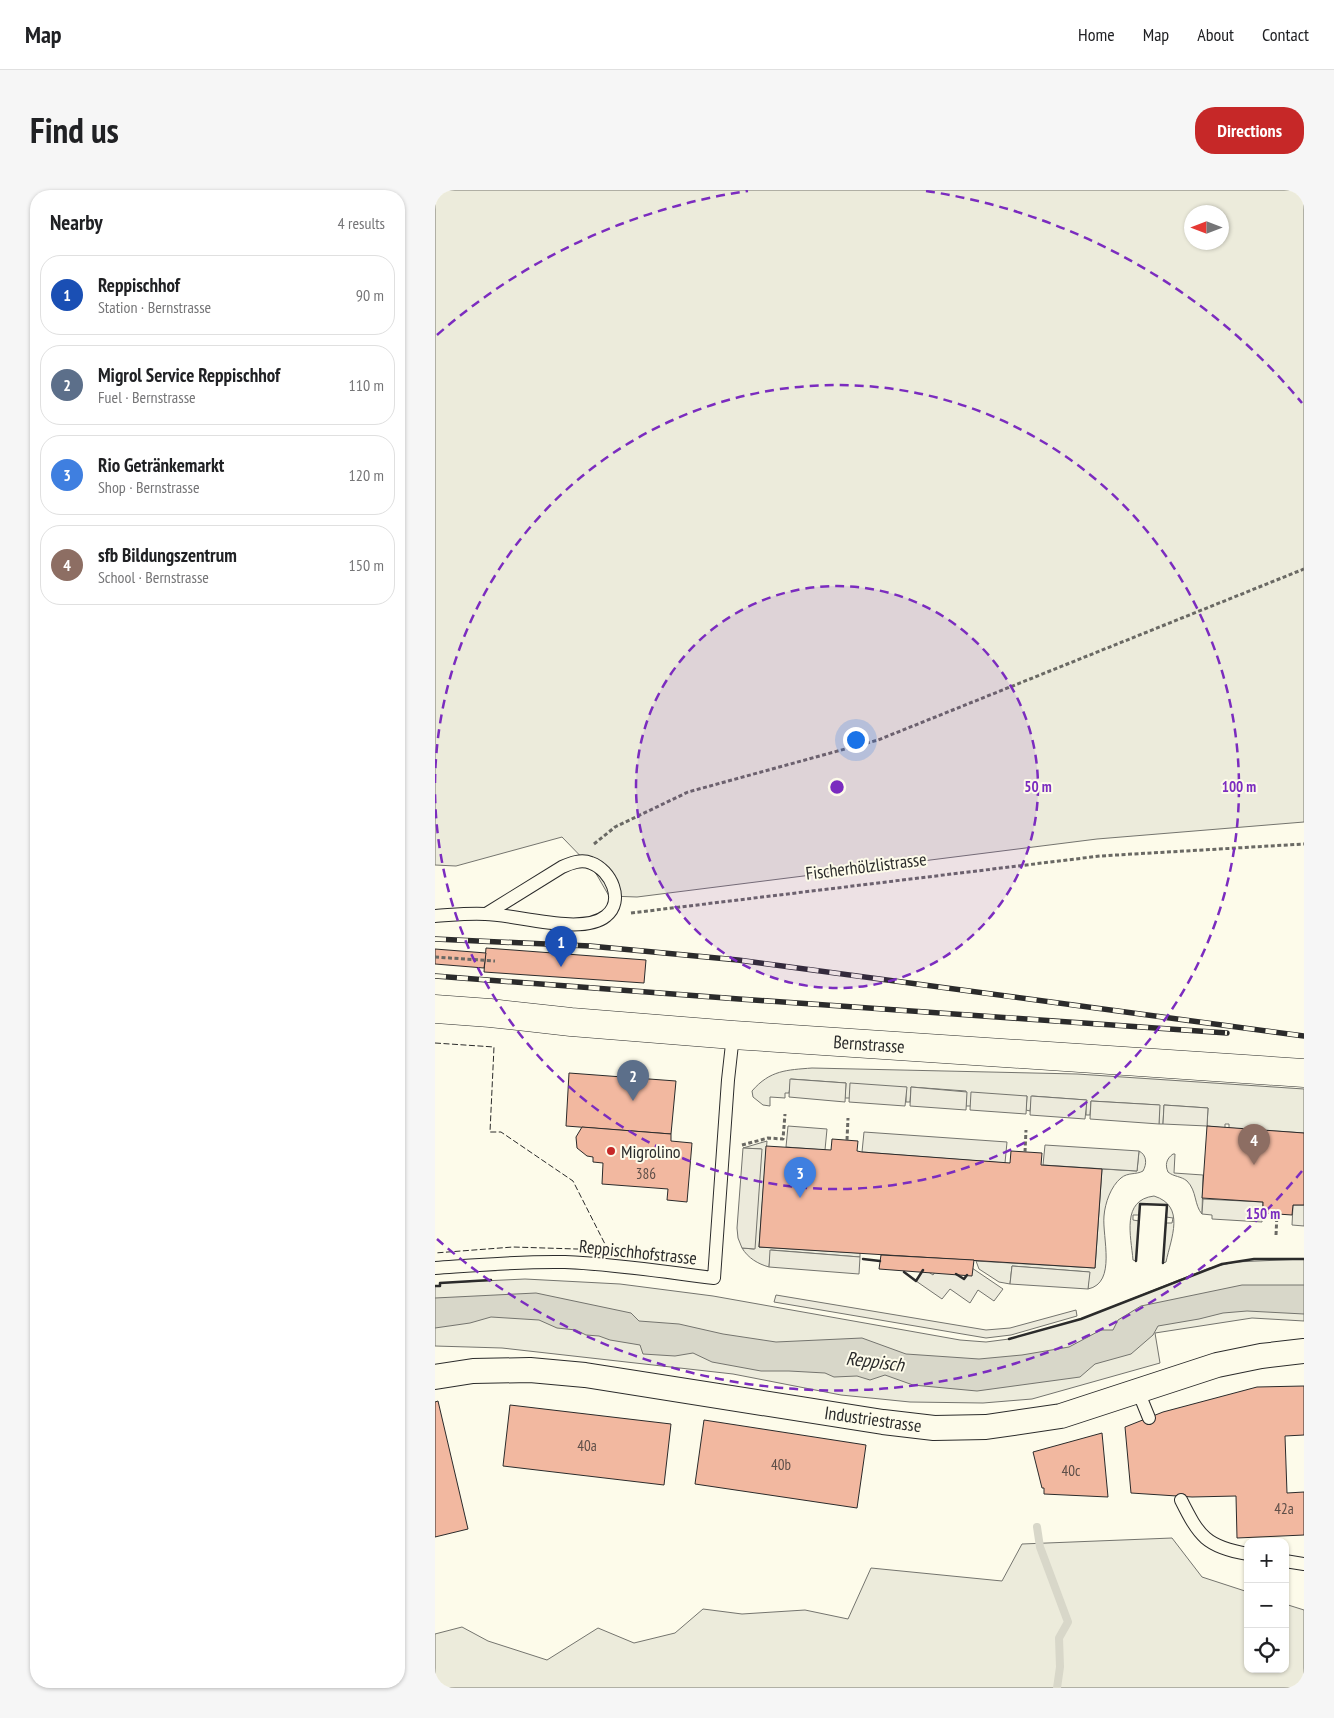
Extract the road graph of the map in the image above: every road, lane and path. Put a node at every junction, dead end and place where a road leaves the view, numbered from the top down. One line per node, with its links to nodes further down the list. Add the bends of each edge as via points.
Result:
1 (1304, 569): 3 (path, via 879,740 688,792 615,827 596,841)
2 (1304, 844): 5 (path, Fischerhölzlistrasse, via 1100,856)
3 (581, 861): 4 (lane, via 562,867); 5 (lane, via 591,862 603,870 613,886 615,901)
4 (486, 914): 5 (lane, via 569,924 593,922); 6 (lane)
5 (607, 915)
6 (435, 916)
7 (435, 957): 8 (path)
8 (495, 961)
9 (435, 1009): 10 (main road, Bernstrasse)
10 (733, 1035): 11 (main road, Bernstrasse); 16 (lane, Reppischhofstrasse)
11 (1304, 1073)
12 (785, 1114): 16 (path, via 783,1139 768,1138 743,1145)
13 (848, 1118): 15 (path)
14 (1026, 1130): 17 (path)
15 (847, 1140)
16 (724, 1143): 20 (lane, Reppischhofstrasse, via 714,1278 565,1262)
17 (1025, 1152)
18 (1277, 1214): 19 (path)
19 (1276, 1235)
20 (435, 1268)
21 (1304, 1351): 23 (street, Industriestrasse, via 1217,1365)
22 (435, 1377): 23 (street, Industriestrasse, via 473,1370 585,1375 934,1428 986,1427 1061,1416)
23 (1138, 1391): 24 (lane)
24 (1149, 1418)
25 (1181, 1500): 26 (lane, via 1203,1536 1218,1548)
26 (1244, 1553)
27 (1289, 1562): 28 (lane)
28 (1304, 1564)

